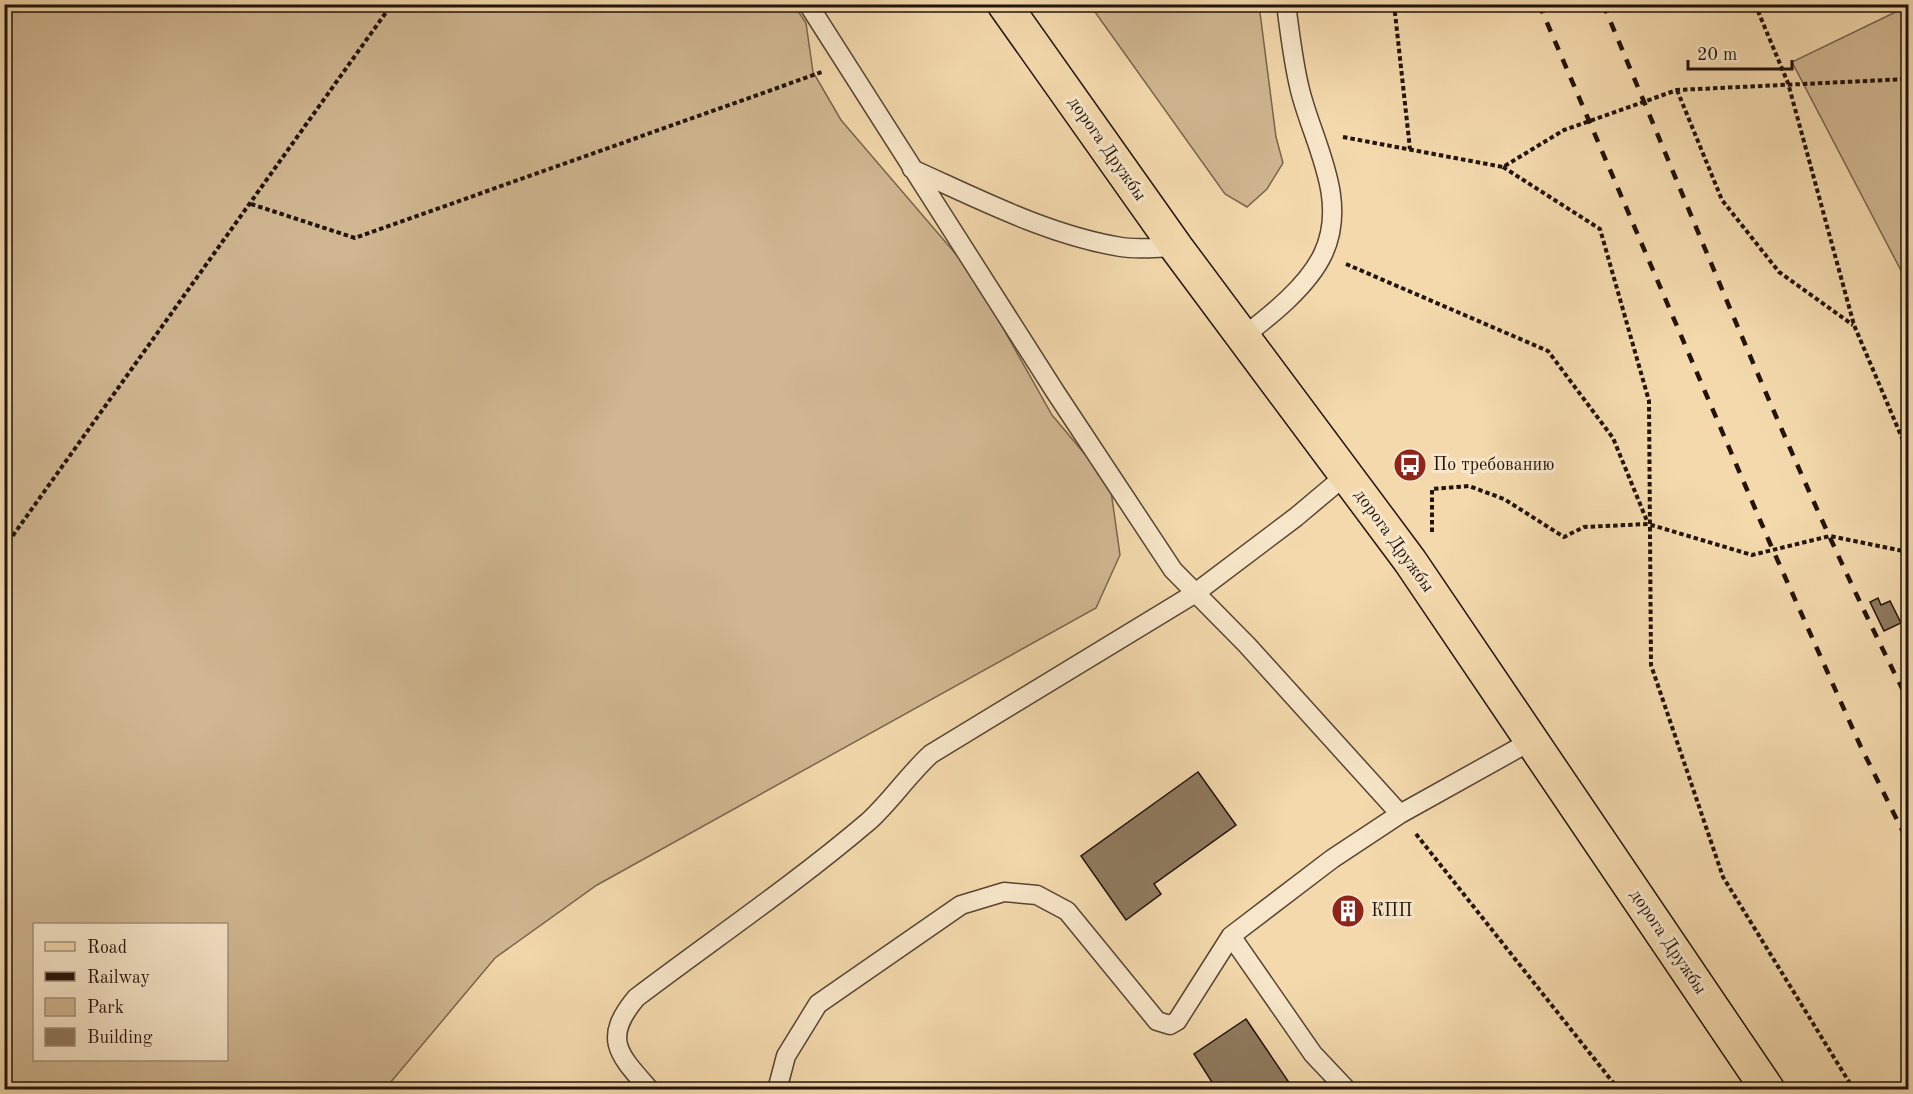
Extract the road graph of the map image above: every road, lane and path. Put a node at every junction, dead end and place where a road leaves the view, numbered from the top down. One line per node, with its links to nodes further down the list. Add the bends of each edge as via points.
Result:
1 (392, 4): 15 (path)
2 (808, 4): 7 (lane)
3 (1004, 4): 16 (main road, дорога Дружбы)
4 (1286, 4): 11 (lane, via 1300,90)
5 (1394, 4): 12 (path)
6 (1755, 4): 9 (path)
7 (848, 63): 14 (lane); 15 (path, via 355,238)
8 (1908, 79): 9 (path)
9 (1788, 83): 10 (path); 18 (path)
10 (1677, 90): 13 (path, via 1564,130); 18 (path, via 1722,201 1779,272)
11 (1312, 132): 12 (path); 17 (lane, via 1332,192 1331,220)
12 (1410, 149): 13 (path)
13 (1503, 167): 22 (path, via 1600,229 1649,401)
14 (912, 169): 16 (lane, via 1053,229 1122,247); 26 (lane, via 1144,528)
15 (251, 204): 24 (path)
16 (1176, 247): 19 (main road, дорога Дружбы)
17 (1323, 254): 19 (lane, via 1278,309); 22 (path, via 1548,351 1613,438)
18 (1854, 325): 20 (path)
19 (1244, 336): 21 (main road, дорога Дружбы)
20 (1908, 452)
21 (1346, 475): 26 (lane); 27 (main road, дорога Дружбы, via 1425,582)
22 (1648, 524): 23 (path, via 1584,527 1564,537 1504,499 1469,486 1432,489); 25 (path, via 1752,555 1830,536); 35 (path, via 1651,665 1723,877)
23 (1432, 534)
24 (4, 548)
25 (1908, 552)
26 (1194, 594): 28 (lane, via 1247,645); 30 (lane, via 931,754 872,818 837,847 636,998 620,1017 615,1033 619,1050)
27 (1531, 741): 28 (lane); 34 (main road, дорога Дружбы)
28 (1400, 814): 29 (lane, via 1332,859); 33 (path)
29 (1231, 936): 31 (lane, via 1177,1021 1162,1024 1067,911 1037,895 1004,892 983,896 961,905 818,1004 786,1056); 32 (lane, via 1313,1054)
30 (650, 1089)
31 (777, 1089)
32 (1347, 1089)
33 (1619, 1089)
34 (1768, 1089)
35 (1854, 1089)

